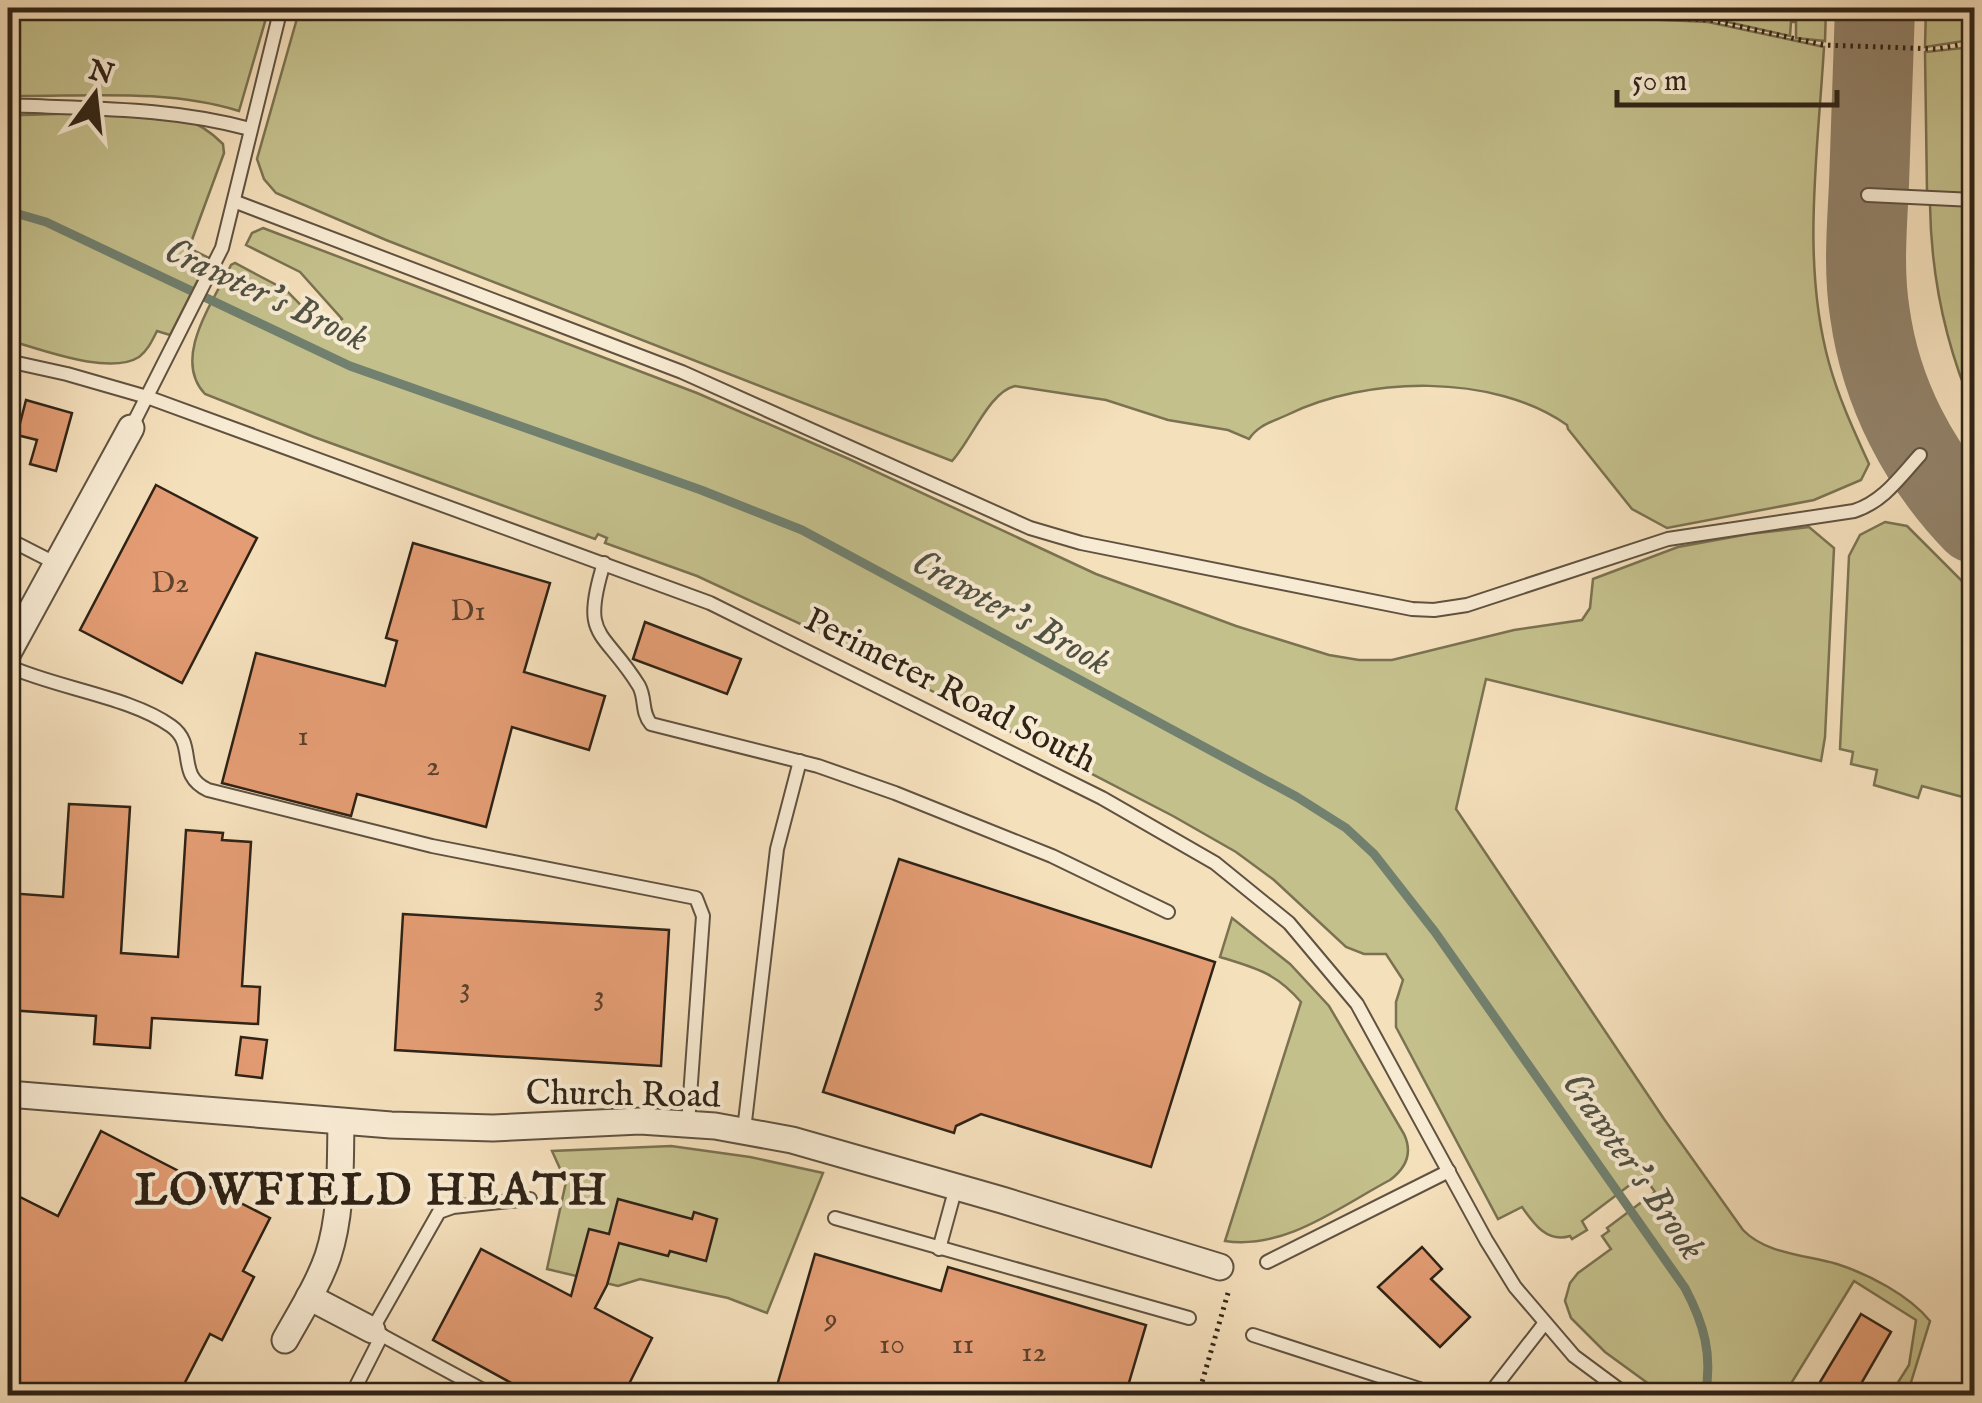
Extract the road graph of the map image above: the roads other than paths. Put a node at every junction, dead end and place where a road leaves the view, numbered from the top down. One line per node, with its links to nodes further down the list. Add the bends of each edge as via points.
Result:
1 (281, 8): 3 (lane)
2 (8, 105): 3 (lane, via 165,111)
3 (250, 129): 6 (lane)
4 (1868, 195): 5 (lane)
5 (1974, 200)
6 (236, 202): 8 (lane, via 210,277); 10 (lane, via 682,372 1030,528 1412,610 1467,605 1668,539 1854,510 1887,492)
7 (8, 362): 8 (lane, Perimeter Road South)
8 (147, 397): 9 (lane); 13 (lane, Perimeter Road South)
9 (131, 428): 12 (street)
10 (1920, 455)
11 (8, 539): 12 (lane)
12 (55, 563): 14 (street)
13 (604, 564): 16 (lane, via 593,619 639,687 650,724); 22 (lane, Perimeter Road South, via 782,637 1102,798 1215,863 1289,923 1357,1004)
14 (8, 653)
15 (8, 666): 20 (lane, via 156,717 181,735 193,780 216,793 432,846 696,898 703,916)
16 (800, 761): 17 (lane, via 1004,836); 21 (lane, via 777,849)
17 (1168, 912)
18 (8, 1094): 19 (street, Church Road)
19 (341, 1123): 20 (street, Church Road); 29 (street, via 335,1228)
20 (688, 1124): 21 (street, Church Road)
21 (744, 1130): 23 (street, Church Road)
22 (1449, 1171): 27 (lane); 31 (lane, Perimeter Road South, via 1496,1258)
23 (956, 1187): 26 (lane); 28 (street, Church Road)
24 (530, 1199): 32 (lane, via 439,1212)
25 (834, 1218): 26 (lane)
26 (938, 1249): 30 (lane)
27 (1267, 1262)
28 (1220, 1268)
29 (308, 1298): 32 (street); 34 (street)
30 (1189, 1318)
31 (1544, 1324): 38 (lane); 39 (lane, Perimeter Road South, via 1585,1366)
32 (377, 1333): 35 (lane); 36 (lane)
33 (1253, 1335): 37 (lane)
34 (285, 1340)
35 (350, 1396)
36 (494, 1396)
37 (1440, 1396)
38 (1488, 1396)
39 (1628, 1396)

